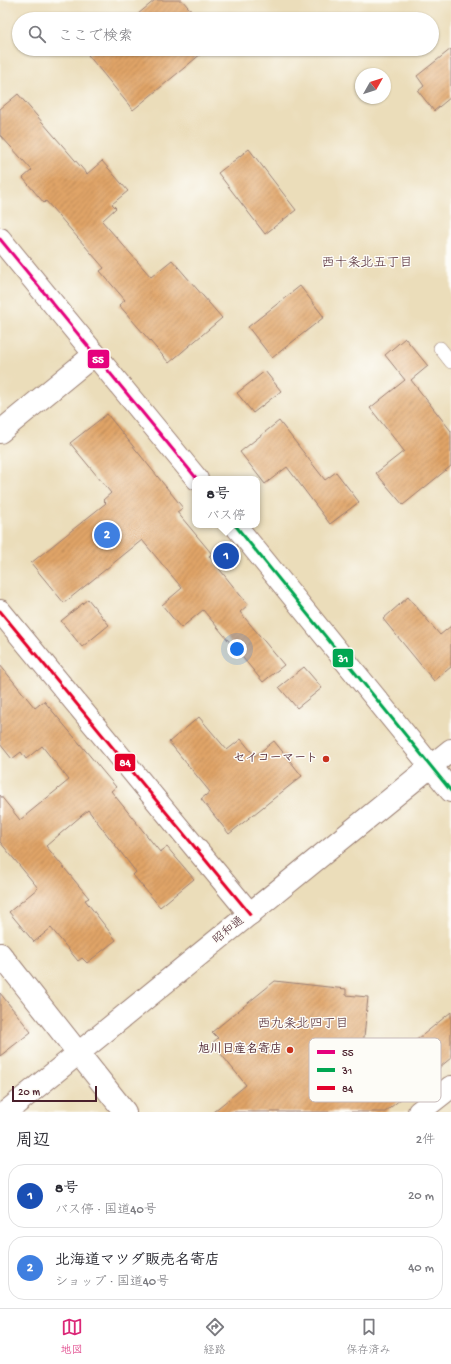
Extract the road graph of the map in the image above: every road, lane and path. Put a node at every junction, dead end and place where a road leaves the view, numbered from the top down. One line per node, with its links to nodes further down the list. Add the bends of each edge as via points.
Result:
1 (0, 239): 3 (main road)
2 (440, 348): 4 (lane)
3 (95, 354): 5 (main road); 6 (main road)
4 (451, 362)
5 (0, 432)
6 (195, 476)
7 (237, 528): 10 (main road)
8 (0, 610): 12 (main road)
9 (451, 750): 10 (main road, 昭和通)
10 (431, 766): 11 (main road); 12 (main road, 昭和通)
11 (451, 791)
12 (250, 914): 14 (main road, 昭和通)
13 (0, 954): 14 (main road)
14 (80, 1052): 18 (main road, 昭和通); 19 (main road)
15 (451, 1087): 16 (main road)
16 (441, 1095)
17 (432, 1102): 20 (main road)
18 (6, 1112)
19 (125, 1112)
20 (419, 1112)

